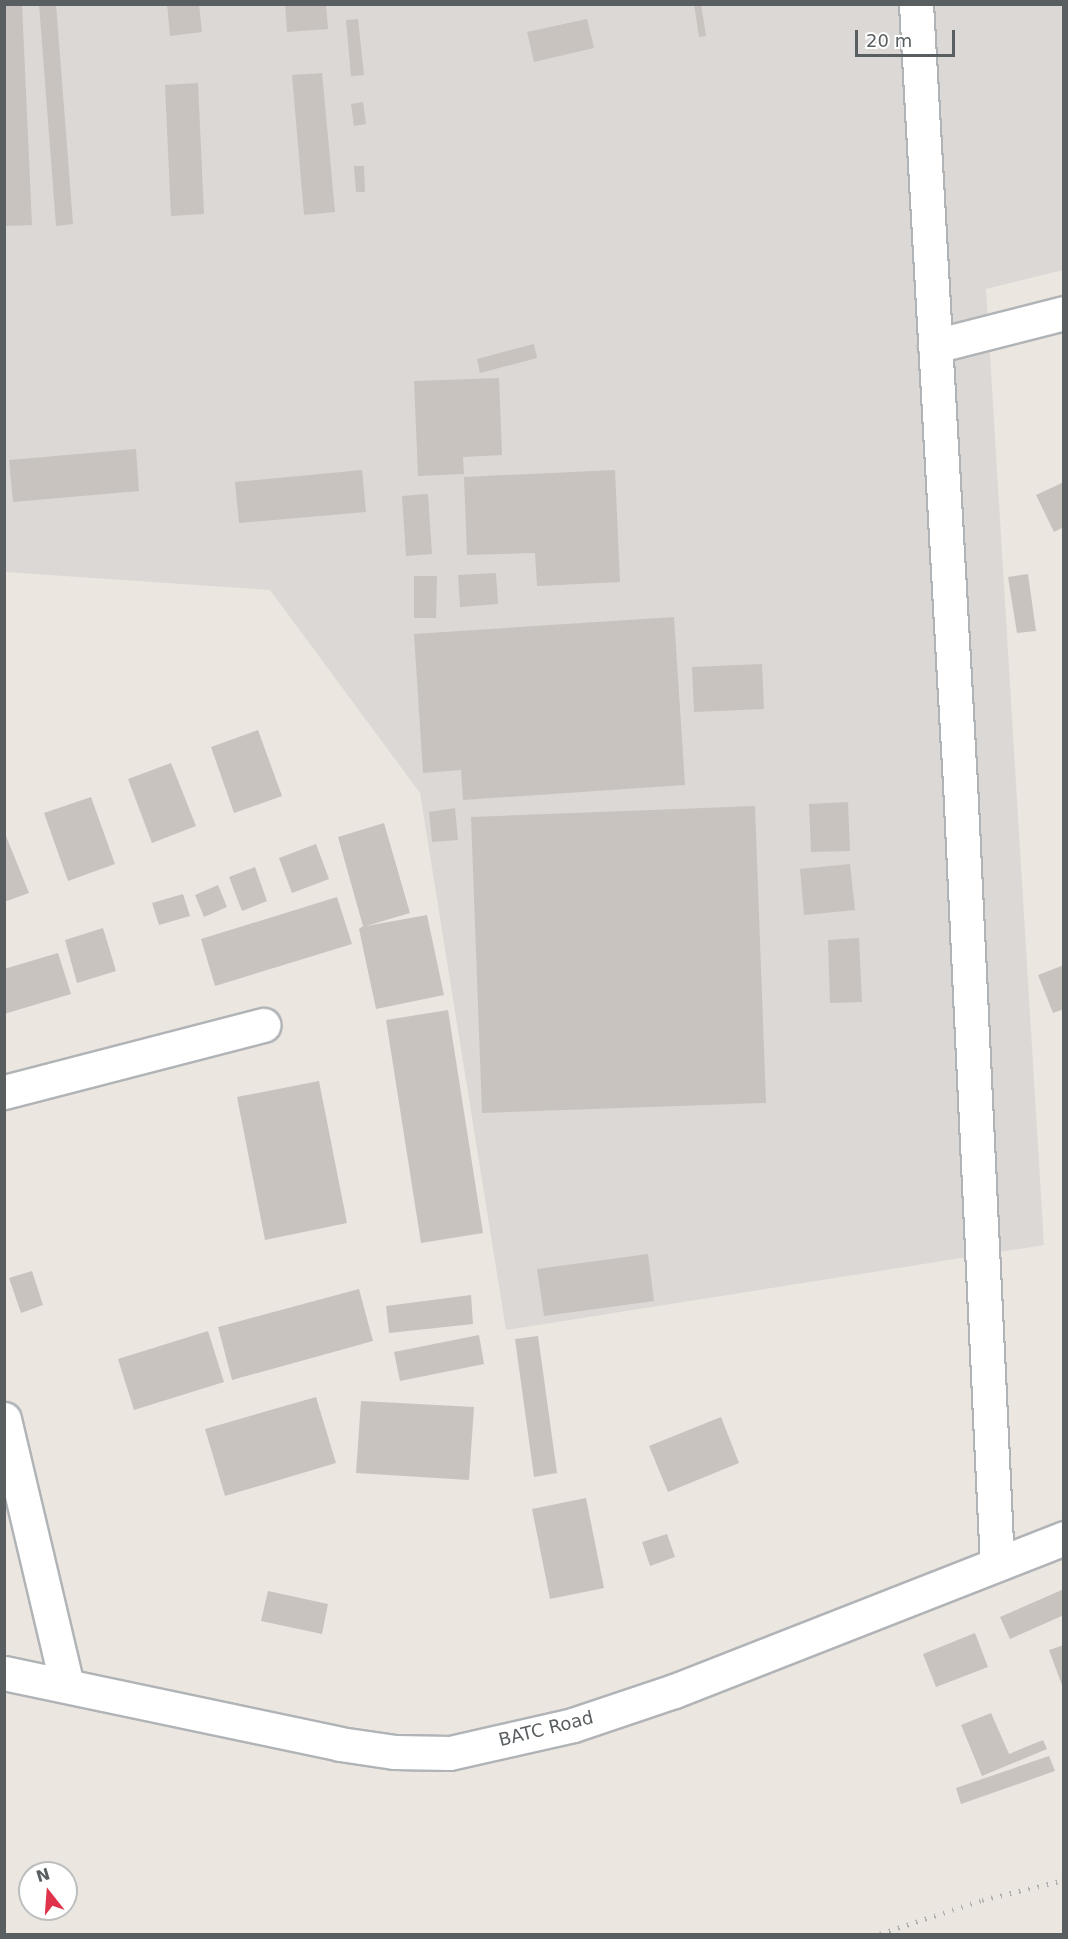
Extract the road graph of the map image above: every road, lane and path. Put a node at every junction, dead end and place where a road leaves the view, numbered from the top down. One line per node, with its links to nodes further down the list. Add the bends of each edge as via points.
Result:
1 (916, 4): 3 (street)
2 (1064, 313): 3 (street)
3 (935, 346): 8 (street)
4 (263, 1025): 5 (street)
5 (4, 1092)
6 (4, 1419): 10 (street)
7 (1064, 1538): 8 (street, BATC Road)
8 (997, 1564): 10 (street, BATC Road, via 674,1691 573,1725 450,1753 395,1752 340,1744)
9 (4, 1673): 10 (street, BATC Road)
10 (67, 1686)

